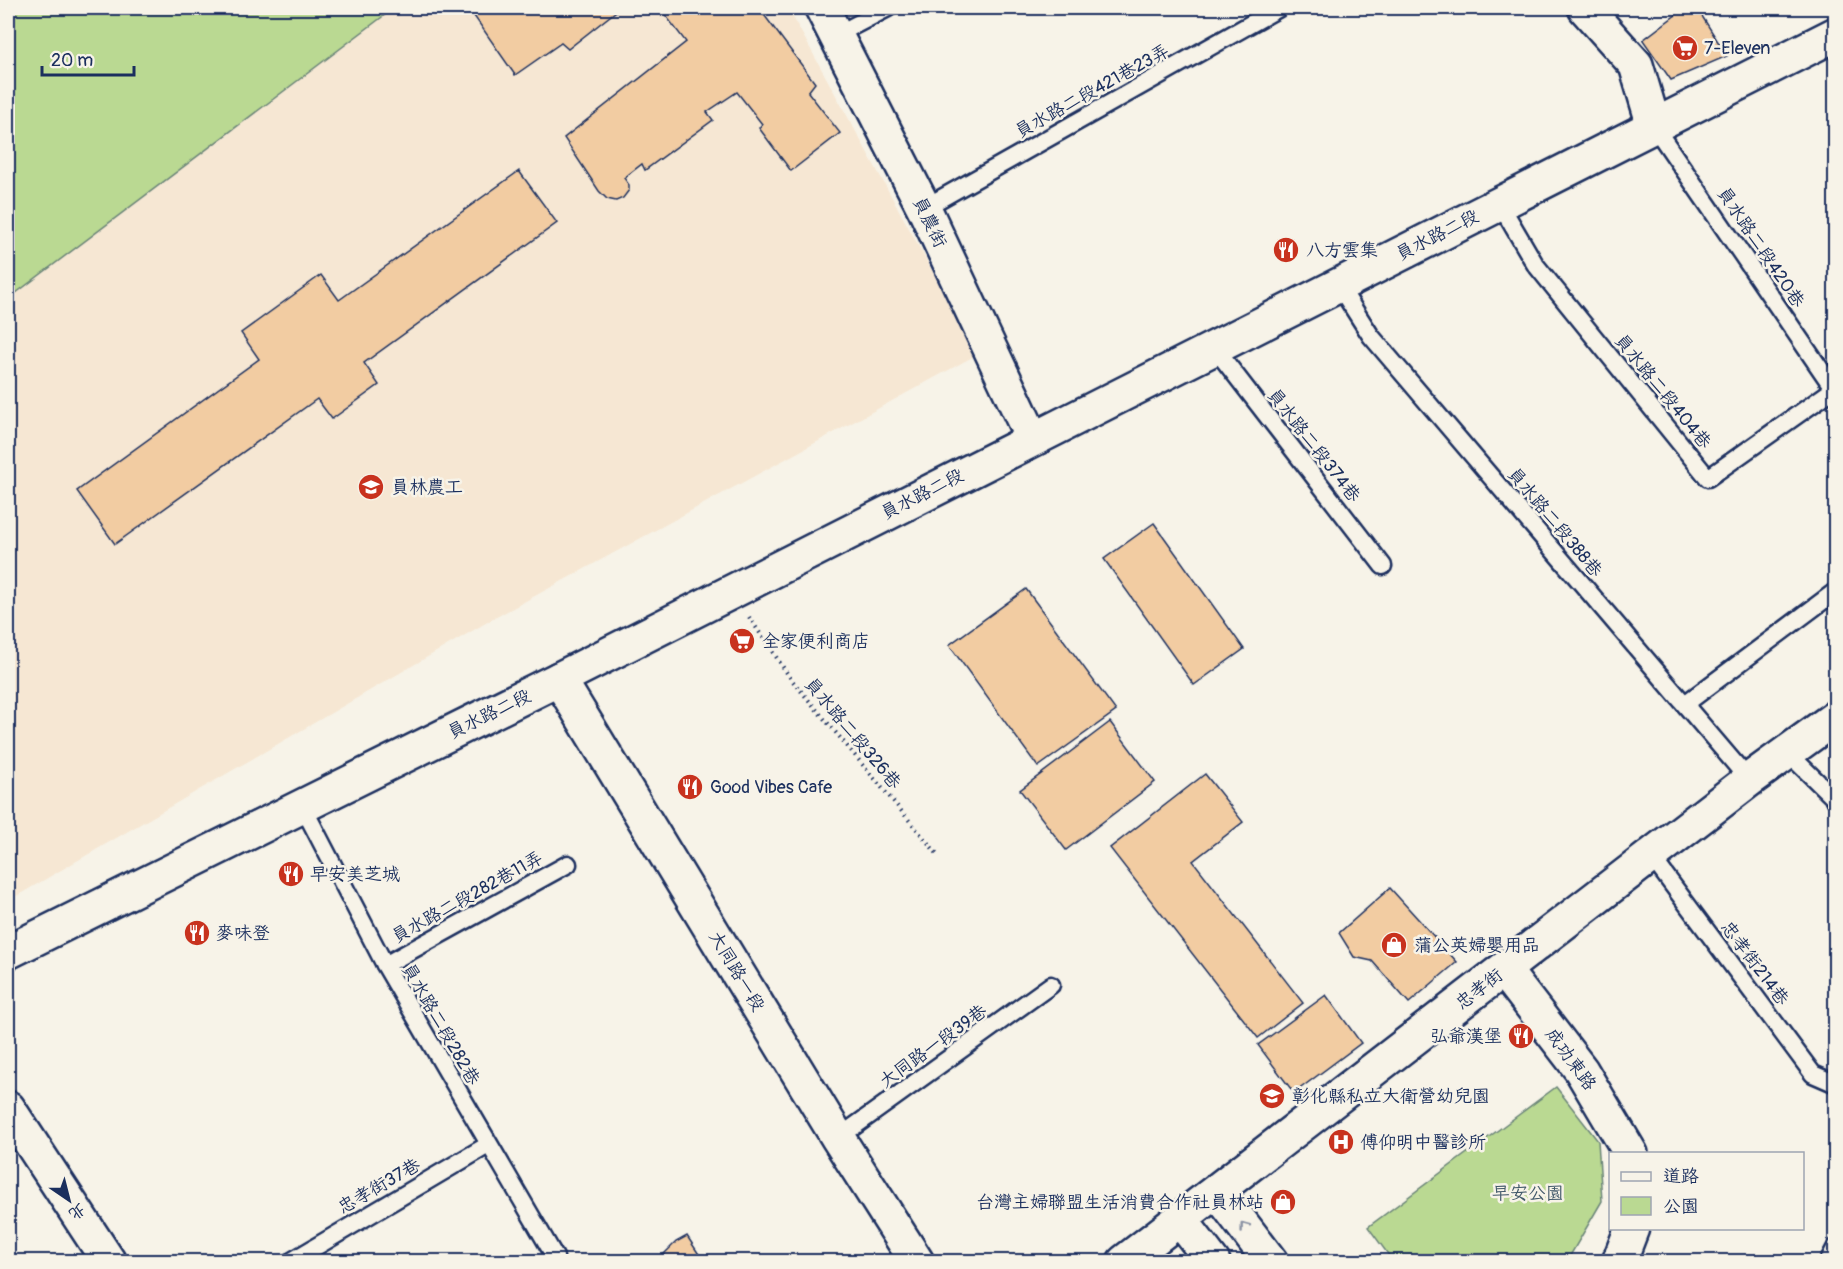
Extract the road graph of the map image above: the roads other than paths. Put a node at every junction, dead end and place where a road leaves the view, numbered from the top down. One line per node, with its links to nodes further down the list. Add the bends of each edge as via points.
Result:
1 (888, 8): 4 (lane)
2 (1279, 8): 8 (lane, 員水路二段421巷23弄)
3 (1585, 8): 6 (street, via 1636,65)
4 (829, 21): 8 (street, 員農街)
5 (1836, 33): 6 (street, 員水路二段)
6 (1654, 126): 7 (street, 員水路二段); 11 (lane, 員水路二段420巷)
7 (1500, 204): 9 (street, 員水路二段); 11 (lane, 員水路二段404巷, via 1535,264 1708,478)
8 (924, 208): 12 (street, 員農街)
9 (1338, 284): 10 (street, 員水路二段); 16 (lane, 員水路二段388巷, via 1371,336)
10 (1214, 347): 12 (street, 員水路二段); 13 (lane, 員水路二段374巷)
11 (1835, 389)
12 (1032, 438): 15 (street, 員水路二段)
13 (1383, 566)
14 (1836, 591): 16 (lane)
15 (559, 679): 21 (street, 員水路二段); 30 (street, 大同路一段)
16 (1685, 704): 19 (lane, 員水路二段388巷)
17 (1836, 717): 18 (street, 忠孝街)
18 (1787, 752): 19 (street, 忠孝街); 20 (lane)
19 (1749, 780): 22 (street, 忠孝街)
20 (1836, 800)
21 (302, 805): 24 (street, 員水路二段); 25 (lane, 員水路二段282巷)
22 (1651, 856): 26 (street, 忠孝街); 28 (lane, 忠孝街214巷, via 1813,1074)
23 (568, 864): 25 (lane, 員水路二段282巷11弄)
24 (8, 952)
25 (385, 965): 31 (lane, 員水路二段282巷)
26 (1504, 970): 32 (street, 成功東路, via 1581,1070); 33 (street, 忠孝街)
27 (1051, 985): 30 (lane, 大同路一段39巷)
28 (1836, 1084)
29 (8, 1108): 38 (street)
30 (838, 1138): 40 (street, 大同路一段)
31 (488, 1145): 37 (lane, 員水路二段282巷); 39 (lane, 忠孝街37巷)
32 (1630, 1152)
33 (1217, 1191): 34 (street, 忠孝街); 43 (street, one-way to 33)
34 (1180, 1219): 41 (street, 忠孝街); 42 (street)
35 (1631, 1230): 44 (street)
36 (1836, 1247): 45 (lane)
37 (555, 1257)
38 (109, 1262)
39 (290, 1262)
40 (917, 1262)
41 (1124, 1262)
42 (1213, 1262)
43 (1270, 1262)
44 (1619, 1262)
45 (1828, 1262)

